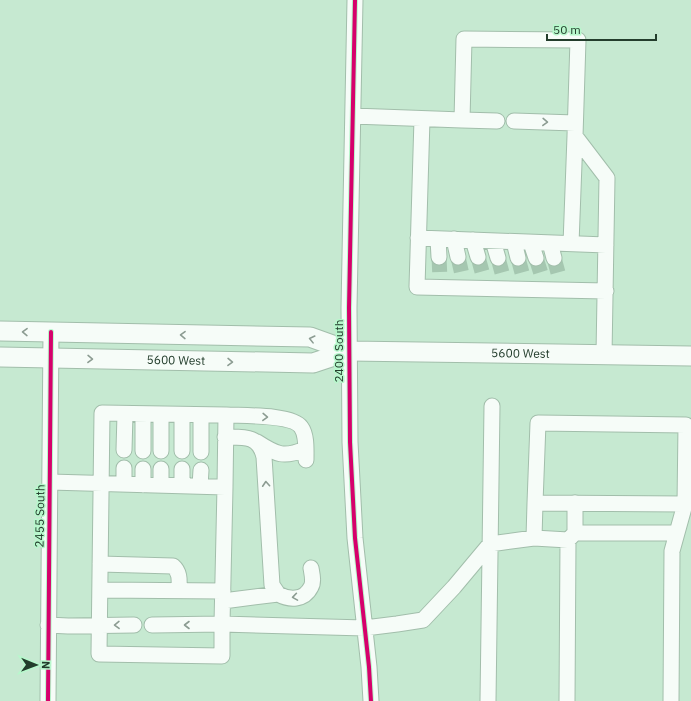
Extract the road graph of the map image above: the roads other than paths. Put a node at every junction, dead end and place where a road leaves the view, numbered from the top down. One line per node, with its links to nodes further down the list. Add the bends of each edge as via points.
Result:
1 (355, 0): 2 (street, 2400 South)
2 (353, 116): 3 (street); 28 (street, 2400 South)
3 (422, 119): 4 (street); 8 (street)
4 (462, 120): 5 (street); 7 (street, via 464,39 578,40)
5 (497, 121)
6 (514, 121): 7 (street, one-way to 7)
7 (575, 129): 16 (street); 17 (street, via 607,178)
8 (418, 238): 9 (street); 25 (street, via 417,287 440,283 562,285)
9 (438, 239): 10 (street); 18 (street)
10 (454, 239): 11 (street); 19 (street)
11 (473, 240): 12 (street); 20 (street)
12 (493, 241): 13 (street); 21 (street)
13 (514, 242): 14 (street); 22 (street)
14 (531, 243): 15 (street); 23 (street)
15 (550, 243): 16 (street); 24 (street)
16 (571, 244): 17 (street)
17 (606, 245): 25 (street)
18 (439, 257)
19 (458, 257)
20 (478, 257)
21 (498, 258)
22 (518, 258)
23 (536, 258)
24 (554, 258)
25 (606, 291): 29 (street)
26 (0, 331): 27 (main road, 5600 West, one-way to 26)
27 (51, 332): 28 (main road, 5600 West, one-way to 27, via 310,337); 32 (street, 2455 South)
28 (349, 351): 29 (main road, 5600 West); 32 (main road, 5600 West, one-way to 28, via 313,364); 78 (street, 2400 South, via 351,481)
29 (604, 354): 30 (main road, 5600 West)
30 (691, 356)
31 (0, 357): 32 (main road, 5600 West)
32 (51, 358): 52 (street, 2455 South)
33 (492, 406): 66 (street)
34 (125, 414): 35 (street); 42 (street); 53 (street, via 102,413)
35 (144, 414): 36 (street); 43 (street)
36 (161, 414): 37 (street); 44 (street)
37 (182, 415): 38 (street); 45 (street)
38 (201, 415): 39 (street); 46 (street)
39 (226, 415): 40 (street); 41 (street, one-way to 41, via 284,418 294,421 301,426 306,455 280,454 270,451)
40 (226, 437): 41 (street); 59 (street)
41 (258, 442): 71 (street, one-way to 41, via 272,585 264,457)
42 (124, 450)
43 (143, 451)
44 (161, 451)
45 (182, 452)
46 (201, 452)
47 (124, 468): 54 (street)
48 (143, 469): 55 (street)
49 (161, 469): 56 (street)
50 (182, 469): 57 (street)
51 (201, 470): 58 (street)
52 (50, 482): 53 (street); 75 (street, 2455 South)
53 (100, 484): 54 (street); 67 (street)
54 (124, 484): 55 (street)
55 (143, 485): 56 (street)
56 (161, 485): 57 (street)
57 (182, 486): 58 (street)
58 (200, 486): 59 (street)
59 (225, 487): 72 (street)
60 (535, 503): 61 (street); 62 (street, via 538,422 686,425); 65 (street)
61 (575, 503): 62 (street); 64 (street)
62 (685, 504): 63 (street)
63 (677, 533): 64 (street); 83 (street, via 672,551)
64 (571, 536): 65 (street); 82 (street)
65 (534, 538): 66 (street)
66 (490, 544): 78 (street, via 423,620); 81 (street)
67 (100, 564): 69 (street); 70 (street, via 173,566 178,570)
68 (311, 568): 71 (street, one-way to 71, via 311,587 307,593 292,599)
69 (100, 590): 70 (street); 76 (street)
70 (178, 591): 72 (street)
71 (278, 594): 72 (street)
72 (223, 596): 74 (street)
73 (134, 624): 76 (street, one-way to 76)
74 (222, 624): 76 (street, via 222,656 99,654); 77 (street, one-way to 77); 78 (street)
75 (48, 625): 76 (street); 79 (street, 2455 South)
76 (99, 625)
77 (152, 625)
78 (365, 628): 80 (street, 2400 South)
79 (48, 701)
80 (371, 701)
81 (488, 701)
82 (567, 701)
83 (671, 701)

